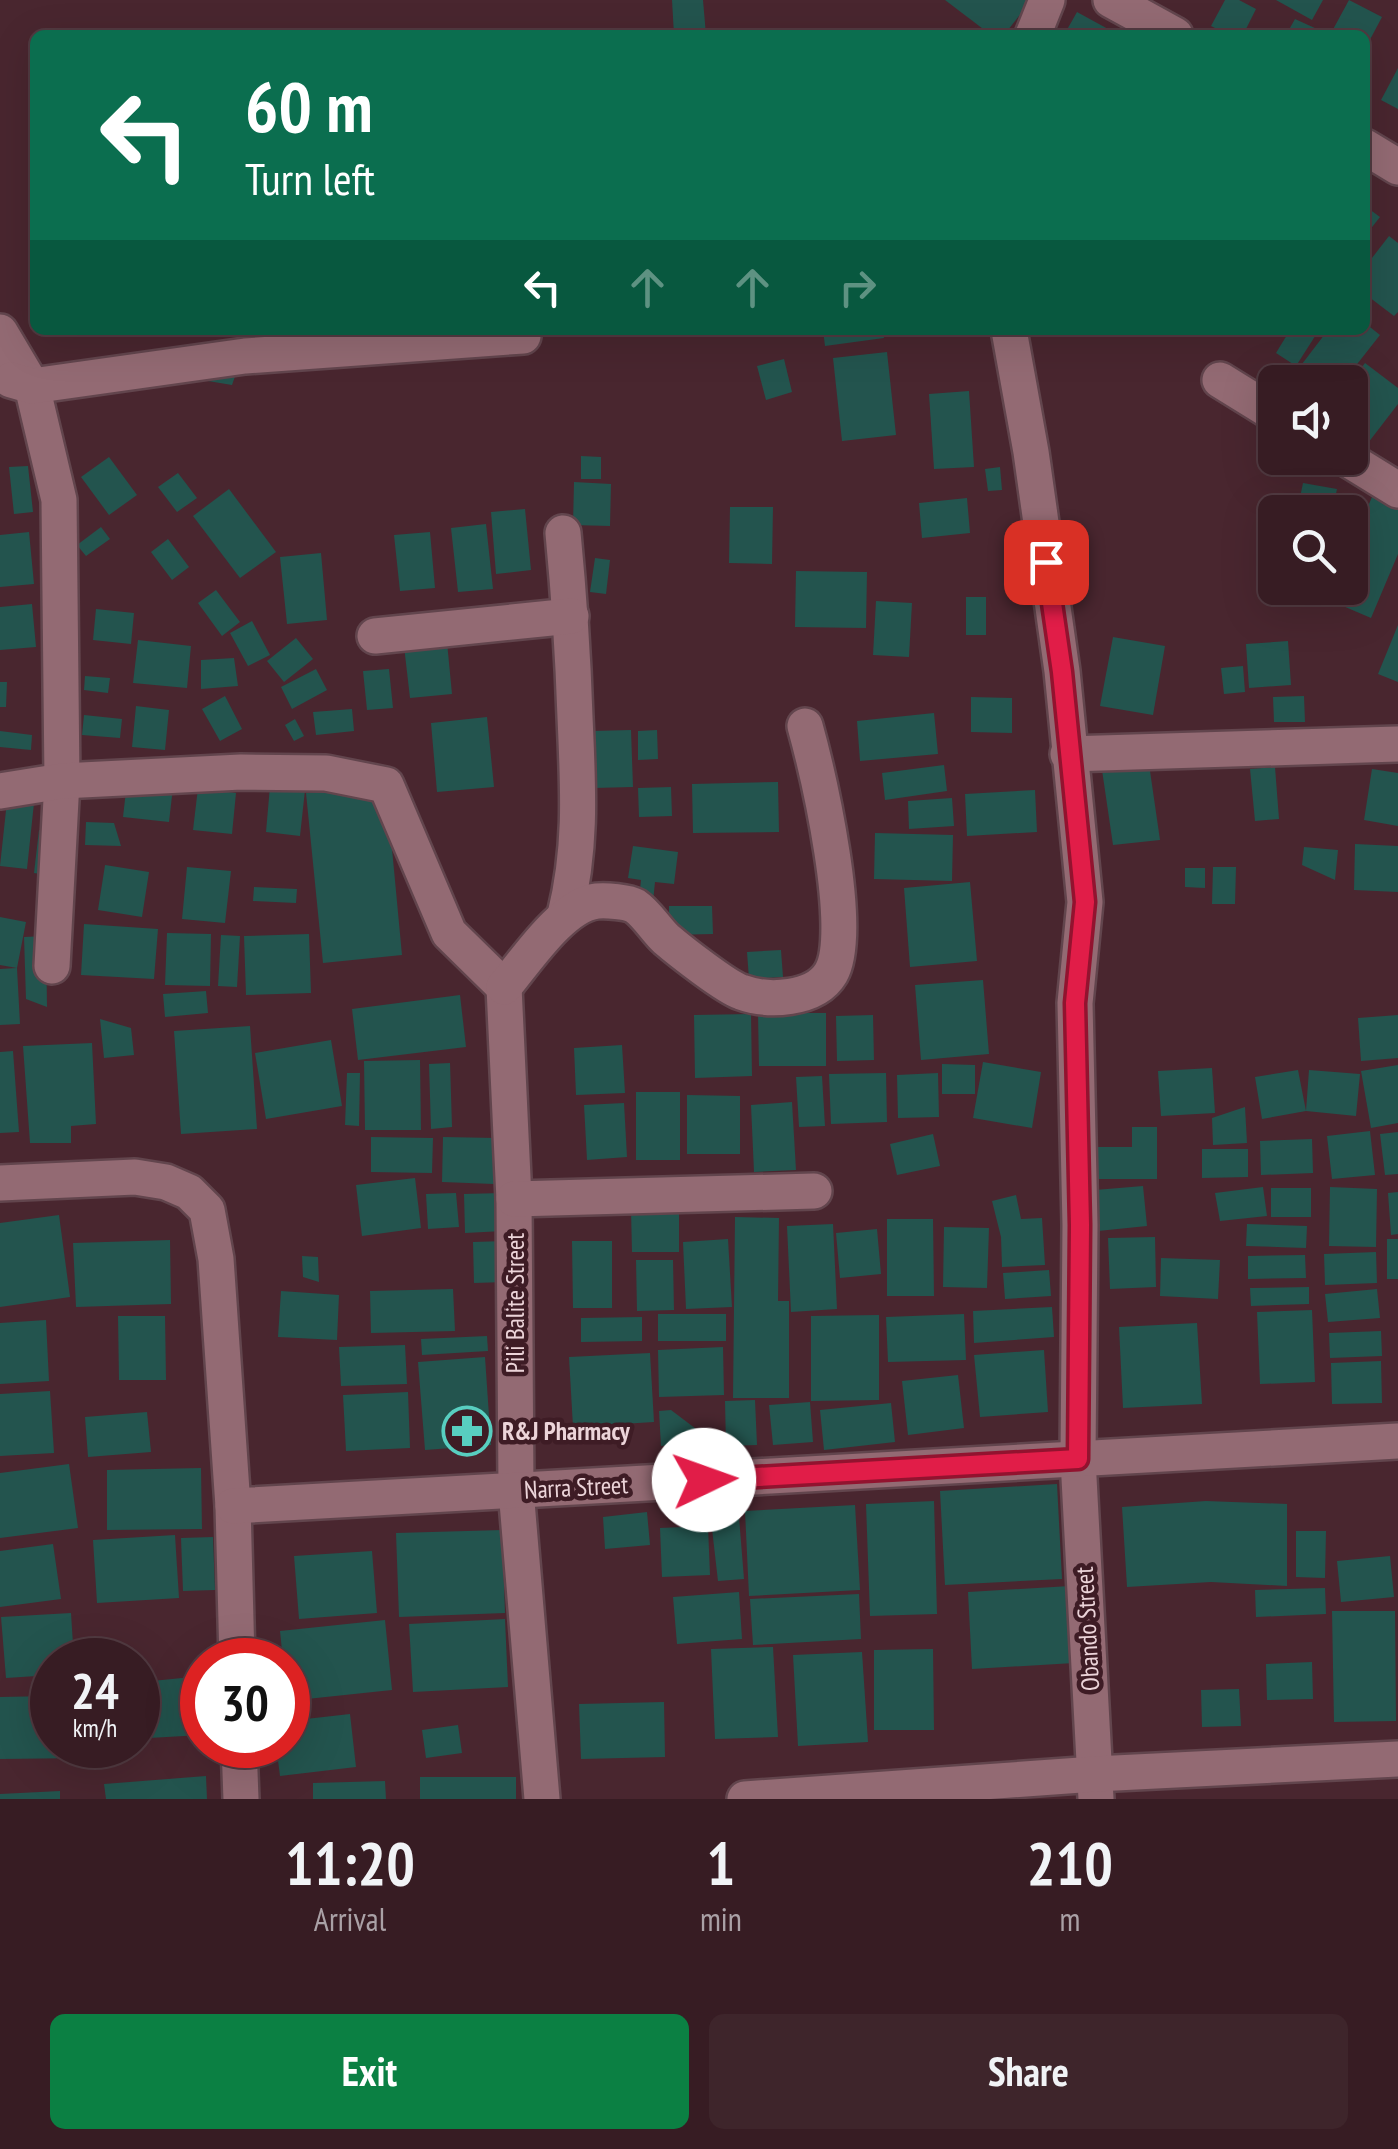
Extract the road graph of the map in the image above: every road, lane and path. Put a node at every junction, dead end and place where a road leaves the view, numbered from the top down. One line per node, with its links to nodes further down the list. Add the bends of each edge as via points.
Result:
1 (1047, 0): 3 (street)
2 (1111, 0): 4 (street)
3 (1034, 30)
4 (1165, 30)
5 (1370, 150): 6 (street)
6 (1398, 167)
7 (0, 332): 11 (street)
8 (1010, 335): 20 (street, Obando Street, via 1062,672)
9 (523, 336): 11 (street, via 245,356)
10 (1220, 380): 12 (street)
11 (16, 382): 21 (street, via 58,500)
12 (1258, 403)
13 (1368, 472): 14 (street)
14 (1398, 490)
15 (563, 533): 16 (street)
16 (571, 616): 17 (street); 23 (street, via 578,801 576,868)
17 (374, 636)
18 (805, 726): 23 (street, via 826,813 836,898 839,946 831,974 808,992 779,998 739,992 666,939 634,905 596,901)
19 (1398, 744): 20 (street)
20 (1068, 754): 30 (street, Obando Street, via 1085,902 1075,1003)
21 (62, 782): 22 (street); 24 (street); 25 (street, via 241,772 326,774 386,785 449,932)
22 (0, 791)
23 (565, 915): 25 (street)
24 (52, 966)
25 (504, 986): 28 (street, Pili Balite Street)
26 (0, 1183): 32 (street, via 166,1182 207,1210)
27 (814, 1191): 28 (street)
28 (514, 1199): 31 (street, Pili Balite Street)
29 (1398, 1442): 30 (street, Narra Street)
30 (1078, 1459): 31 (street, Narra Street); 36 (street, Obando Street)
31 (516, 1490): 32 (street, Narra Street); 38 (street, Pili Balite Street)
32 (233, 1506): 33 (street)
33 (236, 1638)
34 (1398, 1759): 36 (street)
35 (239, 1768): 37 (street)
36 (1096, 1786): 39 (street)
37 (240, 1799)
38 (542, 1799)
39 (745, 1799)

